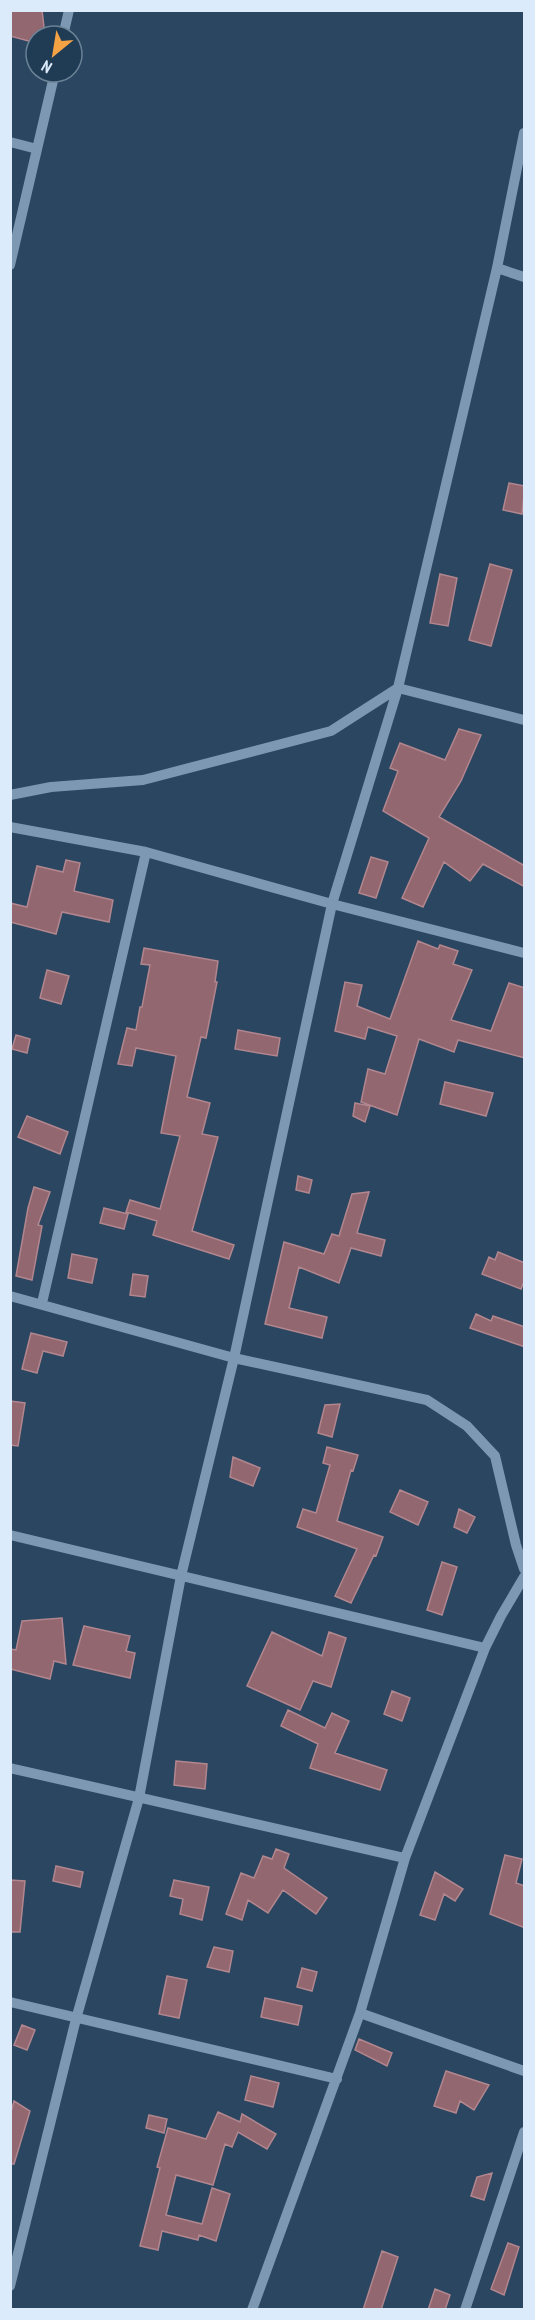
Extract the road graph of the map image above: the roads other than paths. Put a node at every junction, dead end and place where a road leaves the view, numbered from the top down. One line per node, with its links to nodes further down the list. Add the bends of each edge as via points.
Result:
1 (52, 84): 4 (street)
2 (525, 133): 6 (street)
3 (10, 142): 4 (street)
4 (37, 149): 5 (street)
5 (10, 266)
6 (497, 268): 7 (street); 8 (street)
7 (525, 276)
8 (398, 688): 9 (street); 10 (street, via 331,731 142,780 51,787); 13 (street)
9 (525, 720)
10 (10, 795)
11 (10, 827): 12 (street)
12 (146, 852): 13 (street); 16 (street)
13 (332, 904): 14 (street); 17 (street)
14 (525, 953)
15 (10, 1296): 16 (street)
16 (42, 1303): 17 (street)
17 (234, 1358): 19 (street, via 427,1400 467,1426 495,1456); 20 (street)
18 (10, 1534): 20 (street)
19 (525, 1569)
20 (181, 1576): 22 (street); 24 (street)
21 (525, 1577): 22 (street)
22 (485, 1648): 25 (street)
23 (10, 1768): 24 (street)
24 (140, 1798): 25 (street); 28 (street)
25 (405, 1858): 27 (street)
26 (10, 2002): 28 (street)
27 (360, 2013): 29 (street); 30 (street)
28 (76, 2019): 30 (street); 32 (street)
29 (525, 2071)
30 (337, 2079): 33 (street)
31 (525, 2132): 34 (street)
32 (10, 2286)
33 (252, 2310)
34 (465, 2310)

